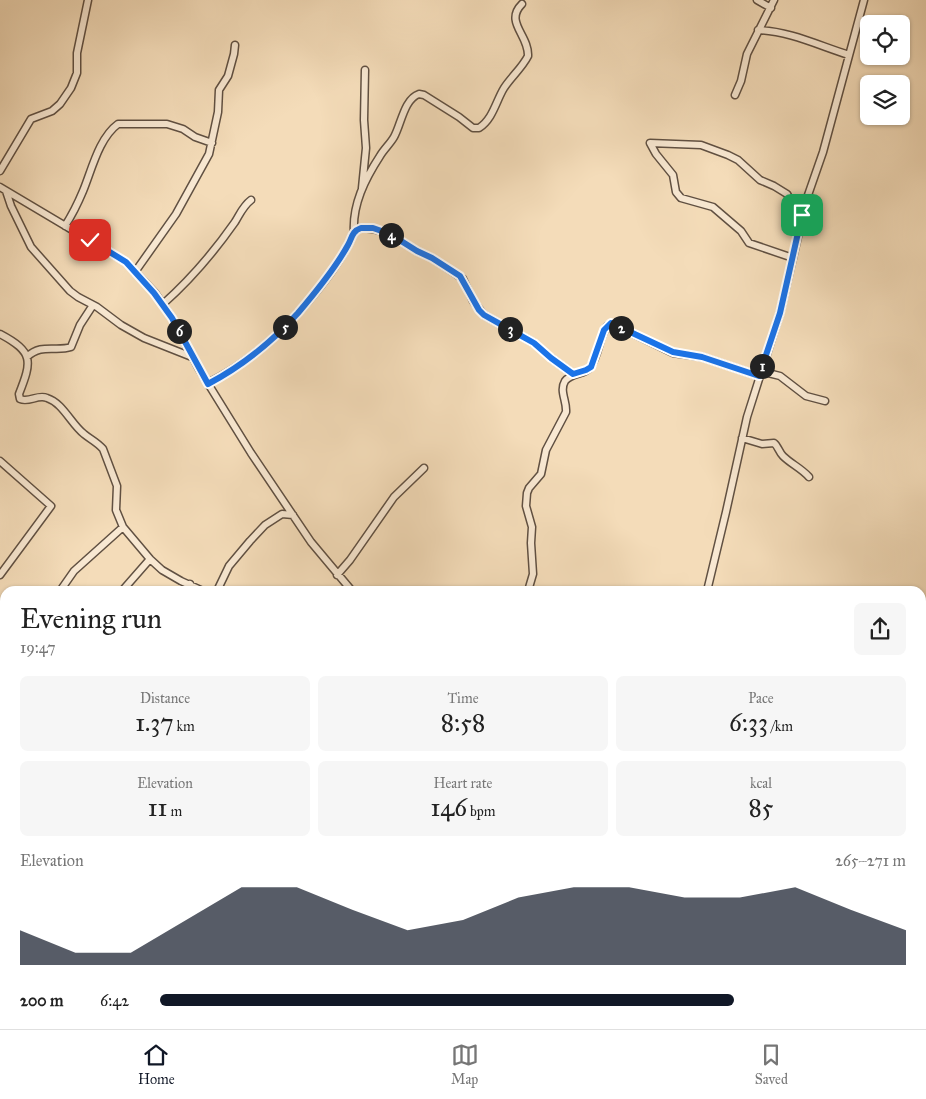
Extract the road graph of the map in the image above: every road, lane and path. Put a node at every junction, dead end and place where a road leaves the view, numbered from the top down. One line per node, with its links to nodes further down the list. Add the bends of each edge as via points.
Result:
1 (88, 0): 13 (street, via 77,53 77,72 71,88 60,104 31,119)
2 (757, 0): 6 (street)
3 (774, 0): 6 (street)
4 (864, 0): 9 (street)
5 (522, 4): 15 (street, via 515,16 517,27 527,43 528,56 505,87 484,125 473,128 424,96 415,96)
6 (771, 8): 7 (street)
7 (758, 30): 9 (street, via 796,37); 11 (street)
8 (235, 45): 12 (street, via 228,76 219,90)
9 (849, 55): 18 (street)
10 (365, 70): 15 (street, via 366,148)
11 (735, 95)
12 (212, 143): 19 (street, via 167,124 118,124 101,147); 22 (street, via 176,214)
13 (0, 171)
14 (0, 187): 16 (street)
15 (362, 189): 20 (street, via 354,211)
16 (6, 191): 19 (street); 24 (street, via 10,206 34,250 70,291)
17 (251, 200): 23 (street, via 195,273)
18 (802, 215): 21 (street); 21 (street, via 787,194 760,180 728,155 701,145 650,143 673,175 676,192 681,198 713,207 740,231 749,244)
19 (65, 226): 22 (street, via 126,262)
20 (354, 233): 29 (street, via 361,228 373,228 432,258 462,279 484,315 534,343); 30 (street, via 329,273 284,327 243,364)
21 (793, 258): 28 (street, via 780,313)
22 (135, 272): 23 (street)
23 (163, 304): 27 (street)
24 (93, 305): 26 (street, via 71,346 46,348); 27 (street, via 144,338)
25 (0, 334): 26 (street)
26 (27, 354): 39 (street, via 27,369 18,398 24,401 48,398 102,447 117,486 116,510)
27 (192, 357): 30 (street)
28 (760, 373): 29 (street, via 673,352 611,323 604,330 591,367); 31 (street, via 780,376 806,396); 32 (street)
29 (573, 374): 49 (street, via 562,392 566,412 546,450 541,474 527,493 526,506 532,527 533,574)
30 (208, 384): 36 (street)
31 (825, 401)
32 (742, 438): 35 (street, via 762,444 773,442 781,455); 50 (street)
33 (0, 461): 42 (street, via 51,506)
34 (424, 468): 41 (street, via 394,497)
35 (809, 477)
36 (287, 504): 37 (street); 38 (street)
37 (282, 514): 38 (street); 47 (street, via 265,526 228,566)
38 (293, 515): 41 (street)
39 (123, 527): 40 (street); 44 (street, via 74,571)
40 (150, 559): 43 (street, via 169,574); 45 (street)
41 (337, 575): 48 (street)
42 (0, 576)
43 (190, 584): 46 (street)
44 (64, 586)
45 (126, 586)
46 (194, 586)
47 (219, 586)
48 (347, 586)
49 (529, 586)
50 (708, 586)

